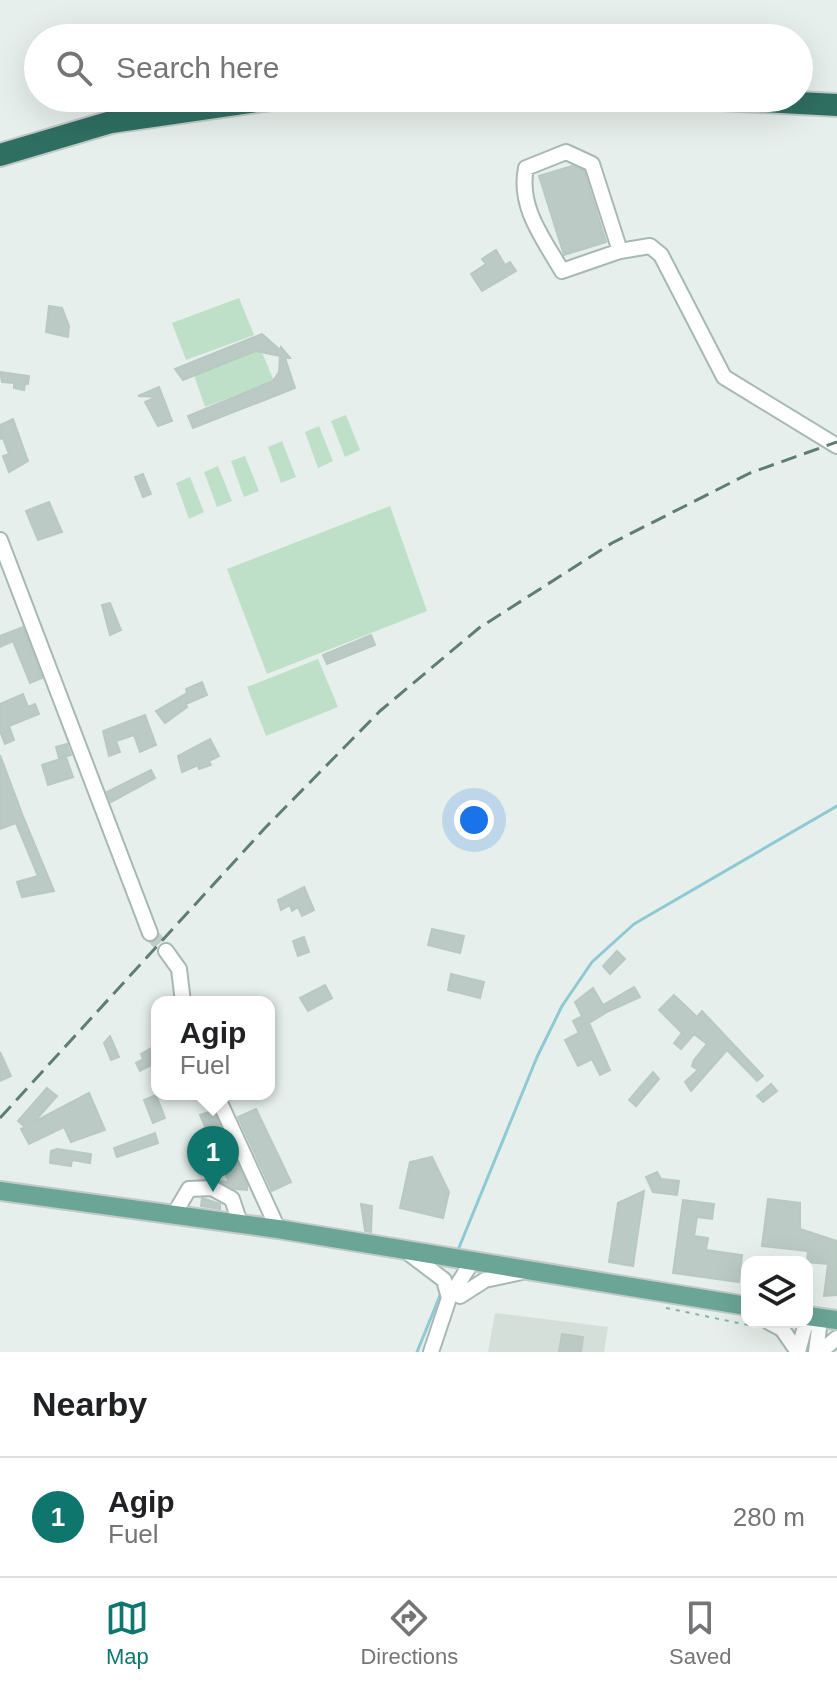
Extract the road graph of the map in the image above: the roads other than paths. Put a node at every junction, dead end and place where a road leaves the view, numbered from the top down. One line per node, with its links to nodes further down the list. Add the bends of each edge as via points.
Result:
1 (813, 91): 2 (highway)
2 (837, 92)
3 (813, 104): 4 (highway)
4 (837, 105)
5 (96, 112): 7 (highway)
6 (180, 112): 8 (highway, via 111,122)
7 (0, 141)
8 (0, 155)
9 (620, 251): 9 (street, via 592,164 566,152 526,168 522,188 531,219 562,271); 10 (street, via 650,246 661,255 724,377 738,390)
10 (837, 446)
11 (0, 540): 12 (street)
12 (150, 933)
13 (166, 951): 14 (street, via 179,969)
14 (182, 996)
15 (219, 1100): 19 (street)
16 (0, 1191): 17 (main road)
17 (173, 1216): 18 (main road); 18 (street, via 189,1189 212,1188 232,1199)
18 (240, 1223): 19 (main road)
19 (278, 1229): 20 (main road)
20 (407, 1252): 21 (main road); 23 (street, via 444,1280)
21 (472, 1262): 22 (main road); 23 (street)
22 (526, 1271): 23 (street, via 485,1280); 24 (main road)
23 (455, 1297): 31 (street)
24 (741, 1307)
25 (813, 1316): 27 (main road)
26 (813, 1319): 33 (street, via 819,1328)
27 (837, 1320)
28 (777, 1328): 32 (street)
29 (804, 1328): 32 (street)
30 (837, 1338): 33 (street)
31 (431, 1352)
32 (798, 1352)
33 (818, 1352)

